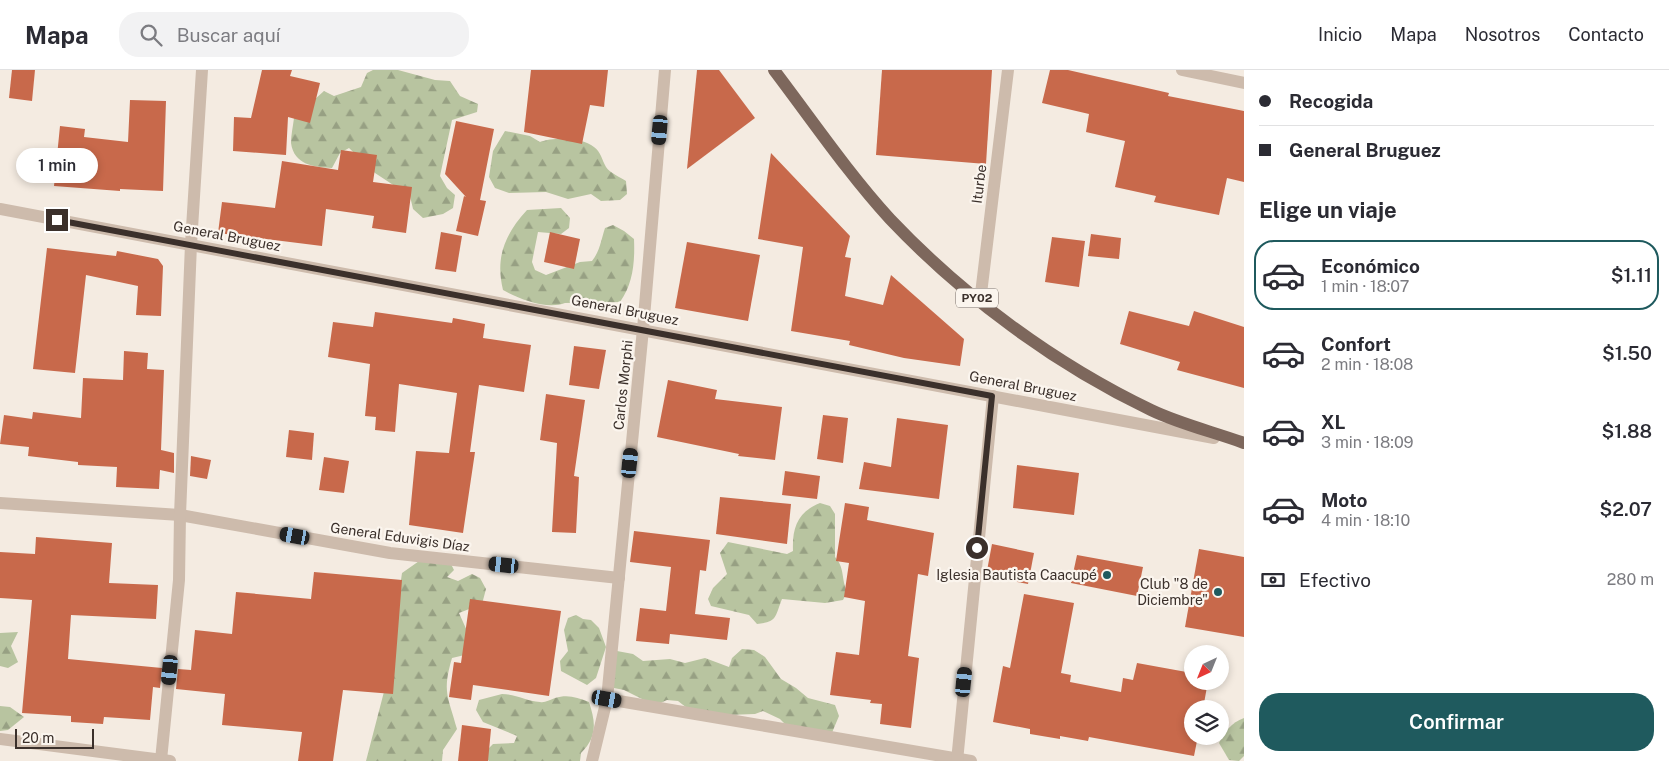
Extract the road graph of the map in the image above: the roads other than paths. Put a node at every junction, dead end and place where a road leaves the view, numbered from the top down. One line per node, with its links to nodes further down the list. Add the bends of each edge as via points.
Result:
1 (202, 70): 8 (street)
2 (665, 70): 10 (street, Carlos Morphi)
3 (774, 70): 9 (main road, PY02, via 889,218)
4 (1008, 70): 9 (street, Iturbe)
5 (1182, 70): 6 (street)
6 (1244, 83)
7 (0, 209): 8 (street, General Bruguez)
8 (191, 244): 10 (street, General Bruguez); 14 (street)
9 (980, 302): 12 (main road, PY02, via 1060,360 1108,388 1153,411)
10 (643, 329): 11 (street, General Bruguez); 15 (street, Carlos Morphi)
11 (992, 396): 12 (street, General Bruguez); 18 (street)
12 (1244, 443)
13 (0, 503): 14 (street, General Eduvigis Díaz)
14 (180, 515): 15 (street, General Eduvigis Díaz, via 390,553); 19 (street, via 179,580)
15 (619, 578): 16 (street, Carlos Morphi)
16 (607, 699): 18 (street); 20 (street, Carlos Morphi)
17 (0, 738): 19 (street)
18 (957, 759): 21 (street)
19 (166, 760)
20 (592, 761)
21 (971, 761)

